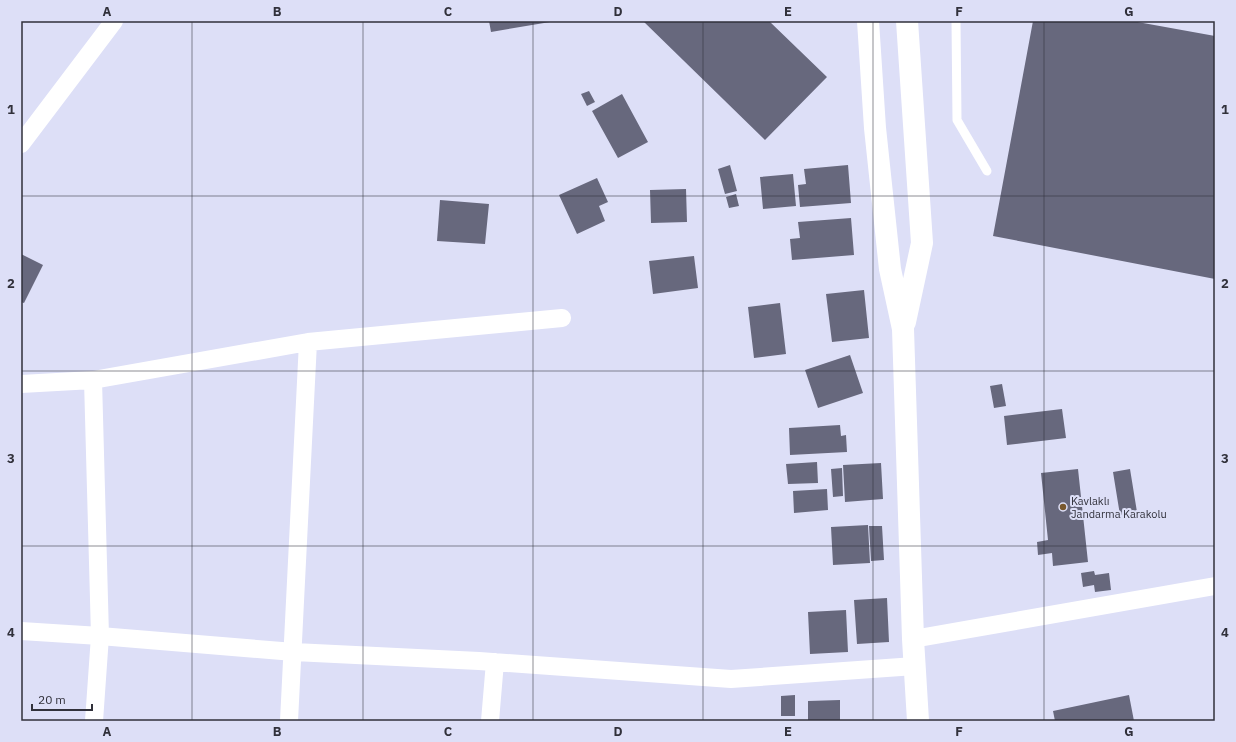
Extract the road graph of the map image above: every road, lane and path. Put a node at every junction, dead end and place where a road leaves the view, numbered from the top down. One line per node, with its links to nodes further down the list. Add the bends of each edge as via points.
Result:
1 (114, 21): 5 (street)
2 (868, 21): 8 (street, via 875,128 890,269)
3 (907, 21): 8 (street, via 922,243)
4 (956, 21): 6 (lane, via 957,120)
5 (21, 144)
6 (987, 171)
7 (562, 318): 9 (street)
8 (903, 330): 15 (street)
9 (308, 342): 10 (street); 16 (street)
10 (93, 380): 11 (street); 14 (street)
11 (21, 384)
12 (1215, 586): 15 (street)
13 (21, 631): 14 (street)
14 (100, 636): 16 (street); 19 (street)
15 (913, 640): 18 (street)
16 (294, 652): 17 (street); 20 (street)
17 (495, 662): 18 (street, via 731,679); 21 (street)
18 (915, 666): 22 (street)
19 (94, 721)
20 (290, 721)
21 (490, 721)
22 (918, 721)

